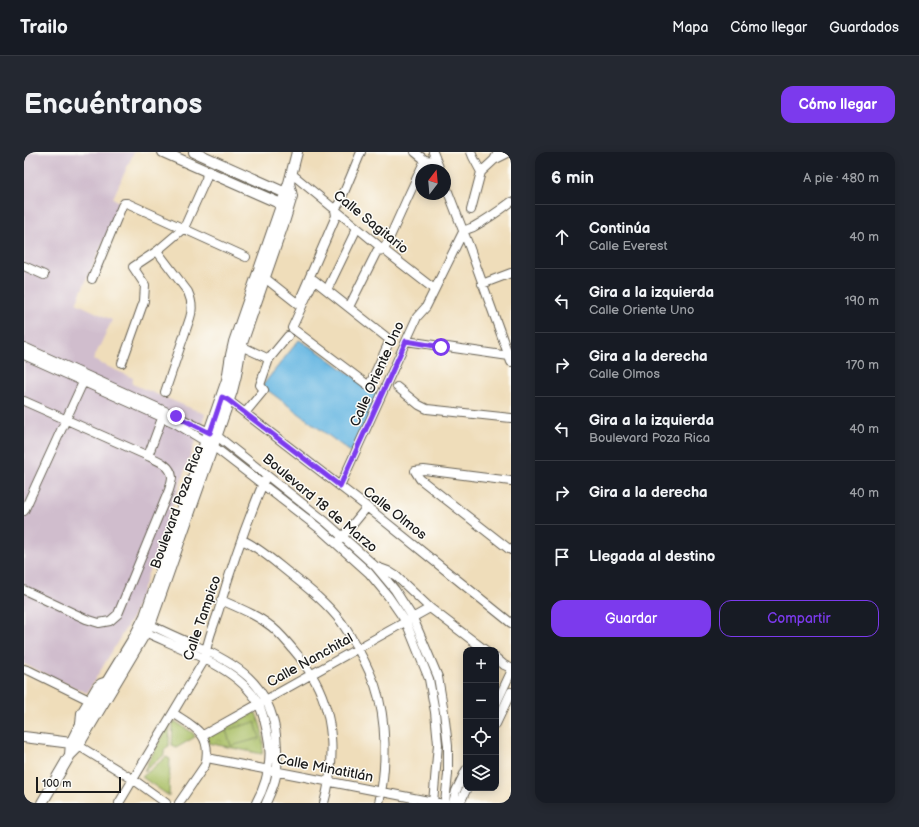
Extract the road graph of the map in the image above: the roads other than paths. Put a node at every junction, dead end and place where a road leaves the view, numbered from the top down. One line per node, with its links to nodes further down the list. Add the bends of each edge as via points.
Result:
1 (163, 152): 15 (main road)
2 (194, 152): 10 (main road)
3 (297, 152): 17 (main road, Boulevard Poza Rica)
4 (361, 152): 22 (street)
5 (415, 152): 11 (street)
6 (433, 152): 13 (street)
7 (471, 152): 16 (street)
8 (498, 152): 12 (street)
9 (510, 152): 12 (street)
10 (214, 156): 15 (main road); 18 (main road)
11 (426, 160): 13 (street); 27 (street)
12 (494, 160): 16 (street)
13 (436, 161): 14 (street)
14 (437, 164)
15 (207, 172): 21 (main road); 24 (street)
16 (481, 172): 23 (street)
17 (291, 179): 18 (main road, Boulevard Poza Rica); 22 (street, Calle Sagitario)
18 (288, 194): 21 (main road, Boulevard Poza Rica)
19 (451, 200): 26 (street)
20 (511, 202): 26 (street)
21 (285, 206): 33 (main road, Boulevard Poza Rica); 50 (main road, Boulevard Poza Rica, via 234,342)
22 (335, 209): 25 (street, Calle Sagitario); 33 (street, via 336,216 298,304)
23 (471, 210)
24 (184, 228): 28 (street); 29 (street); 34 (street, via 124,203)
25 (357, 228): 27 (street, Calle Sagitario); 37 (street)
26 (463, 232): 35 (street); 36 (street, Calle Oriente Uno)
27 (384, 250): 36 (street, Calle Sagitario); 38 (street, via 377,251)
28 (157, 251): 46 (street, via 133,267 145,285 144,301); 49 (street, via 188,292 192,307)
29 (246, 257)
30 (24, 266): 32 (street)
31 (511, 273): 35 (street)
32 (44, 275)
33 (265, 278): 41 (main road, Boulevard Poza Rica)
34 (92, 280)
35 (482, 284): 45 (street)
36 (434, 289): 40 (street, Calle Oriente Uno)
37 (327, 290): 38 (street); 38 (street, via 314,280 292,328 369,386 390,340)
38 (349, 307)
39 (288, 336): 44 (street)
40 (406, 341): 45 (street); 61 (street, Calle Oriente Uno)
41 (241, 346): 44 (street); 50 (main road, Boulevard Poza Rica, via 235,381)
42 (24, 347): 47 (street)
43 (24, 355): 47 (street)
44 (269, 359): 52 (street, via 260,385 264,390)
45 (510, 359)
46 (122, 363)
47 (85, 379): 53 (street); 55 (street)
48 (397, 387): 54 (street, via 427,409)
49 (165, 392)
50 (225, 398): 52 (street, Calle Olmos); 56 (main road, Boulevard Poza Rica)
51 (24, 401): 55 (street)
52 (245, 413): 61 (street, Calle Olmos)
53 (163, 414): 56 (street); 57 (street)
54 (511, 418)
55 (66, 419): 57 (street); 63 (street)
56 (212, 439): 58 (street, Boulevard 18 de Marzo); 60 (street, Boulevard 18 de Marzo); 74 (main road, Boulevard Poza Rica)
57 (148, 456): 69 (street, via 162,462 172,476 169,490 118,614 110,621 99,623)
58 (266, 475): 60 (street, Calle Tampico); 64 (street, Boulevard 18 de Marzo)
59 (511, 481): 67 (street, via 415,471 420,479)
60 (262, 484): 65 (street, Calle Tampico); 66 (street, Boulevard 18 de Marzo)
61 (340, 486): 62 (street, Calle Olmos)
62 (367, 507): 64 (street); 73 (street, Calle Olmos)
63 (24, 511)
64 (343, 537): 66 (street); 68 (street, Boulevard 18 de Marzo)
65 (242, 540): 70 (street, Calle Tampico); 76 (street, via 278,565 331,609)
66 (336, 544): 72 (street, Boulevard 18 de Marzo, via 369,573)
67 (511, 550)
68 (376, 566): 71 (street, via 396,576); 72 (street, Boulevard 18 de Marzo, via 395,590)
69 (24, 590)
70 (222, 600): 77 (street, Calle Tampico); 84 (street, via 261,619 273,628 293,649)
71 (430, 608): 72 (street, Calle Nanchital); 75 (street)
72 (409, 620): 76 (street, Calle Nanchital); 111 (street, Boulevard 18 de Marzo, via 429,680 435,712 438,744); 112 (street, Boulevard 18 de Marzo, via 438,677 448,746)
73 (511, 623)
74 (144, 627): 77 (street); 78 (street); 79 (main road, Boulevard Poza Rica)
75 (481, 647)
76 (357, 648): 84 (street, Calle Nanchital); 102 (street, via 375,686 382,717 384,757)
77 (206, 650): 78 (street, Calle Tampico); 89 (street, via 226,660 247,676 255,685)
78 (205, 659): 89 (street, via 227,671); 90 (street, Calle Tampico)
79 (124, 660): 85 (main road, Boulevard Poza Rica); 95 (main road, Boulevard Poza Rica, via 82,738)
80 (499, 661): 82 (street)
81 (24, 668): 88 (street)
82 (511, 668)
83 (511, 672): 87 (street)
84 (311, 674): 89 (street, Calle Nanchital); 100 (street, via 321,693 330,725 332,756)
85 (107, 681): 88 (street, via 97,686); 92 (main road, Boulevard Poza Rica)
86 (511, 692): 91 (street)
87 (499, 698)
88 (89, 700): 92 (street, via 81,713)
89 (262, 701): 93 (street, Calle Nanchital); 97 (street)
90 (173, 713): 93 (street); 99 (street, Calle Tampico)
91 (498, 719)
92 (80, 726): 95 (main road, Boulevard Poza Rica)
93 (203, 735): 96 (street)
94 (24, 737): 95 (main road)
95 (75, 744): 99 (street); 103 (main road, Boulevard Poza Rica)
96 (207, 758): 97 (street, Calle Minatitlán); 106 (street, via 203,769)
97 (273, 771): 100 (street, Calle Minatitlán); 107 (street); 108 (street, via 275,780)
98 (463, 776): 113 (street)
99 (134, 780): 104 (street, Calle Tampico); 105 (street)
100 (329, 782): 102 (street, Calle Minatitlán); 109 (street)
101 (466, 791): 114 (street)
102 (381, 792): 110 (street); 111 (street, Calle Minatitlán)
103 (42, 803)
104 (119, 803)
105 (166, 803)
106 (179, 803)
107 (256, 803)
108 (266, 803)
109 (324, 803)
110 (379, 803)
111 (435, 803)
112 (445, 803)
113 (453, 803)
114 (460, 803)

